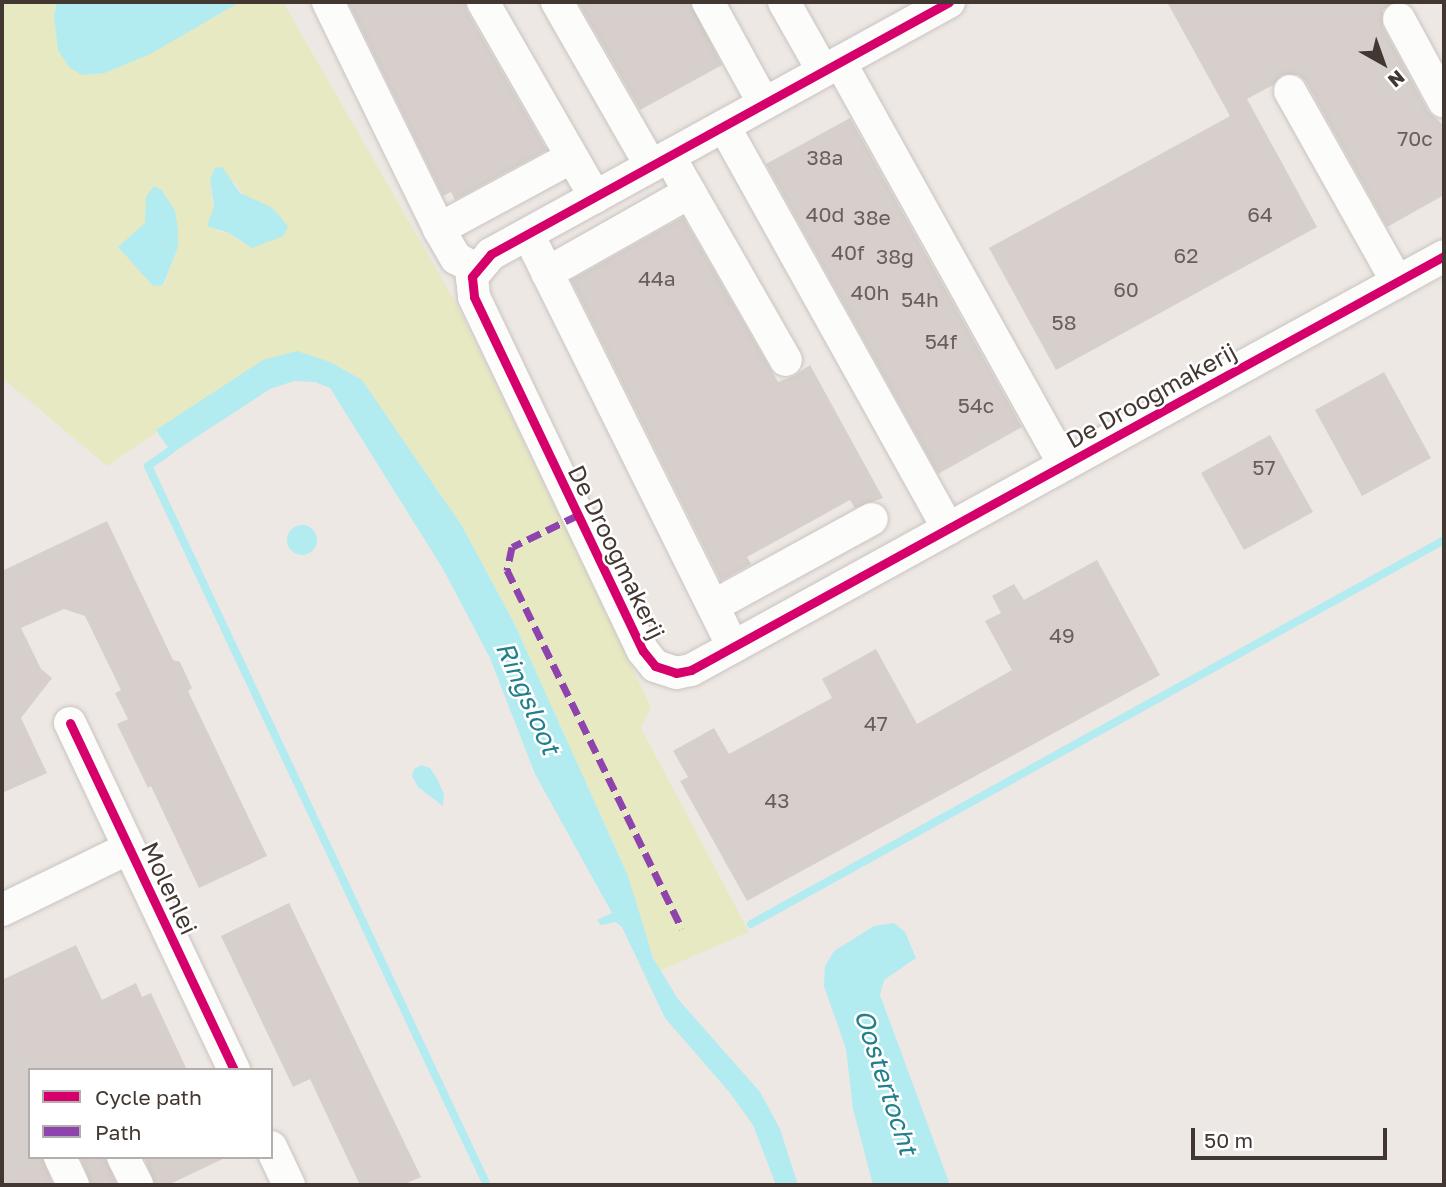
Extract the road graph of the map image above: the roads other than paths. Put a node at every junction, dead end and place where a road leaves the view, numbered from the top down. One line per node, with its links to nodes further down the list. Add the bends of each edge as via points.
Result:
1 (328, 2): 17 (street)
2 (484, 2): 13 (street)
3 (557, 2): 14 (street)
4 (708, 2): 11 (street)
5 (784, 2): 8 (street, De Droogmakerij)
6 (938, 4): 8 (street)
7 (1399, 19): 10 (street)
8 (831, 67): 11 (street); 24 (street, De Droogmakerij)
9 (1290, 91): 22 (street)
10 (1444, 102)
11 (764, 104): 12 (street)
12 (724, 126): 14 (street); 26 (street)
13 (572, 157): 16 (street); 17 (street)
14 (660, 161): 15 (street); 16 (street)
15 (690, 192): 21 (street); 23 (street)
16 (595, 197): 18 (street)
17 (439, 229): 20 (street, via 456,258)
18 (528, 234): 20 (street, via 491,254); 21 (street)
19 (1444, 256): 22 (street, De Droogmakerij)
20 (476, 269): 30 (street, De Droogmakerij, via 470,284 474,297 647,659 676,673)
21 (547, 273): 29 (street)
22 (1396, 282): 24 (street, De Droogmakerij)
23 (786, 360)
24 (1064, 465): 26 (street, De Droogmakerij)
25 (872, 519): 27 (street)
26 (948, 528): 28 (street, De Droogmakerij)
27 (809, 553): 28 (street); 29 (street)
28 (831, 593): 30 (street, De Droogmakerij)
29 (713, 606): 30 (street)
30 (733, 647)
31 (70, 723): 32 (street, Molenlei)
32 (129, 848): 33 (street, Molenlei); 34 (street, Molenlei)
33 (2, 910)
34 (233, 1068)
35 (273, 1152): 38 (street)
36 (61, 1159): 39 (street)
37 (124, 1159): 40 (street)
38 (286, 1184)
39 (73, 1185)
40 (137, 1185)

